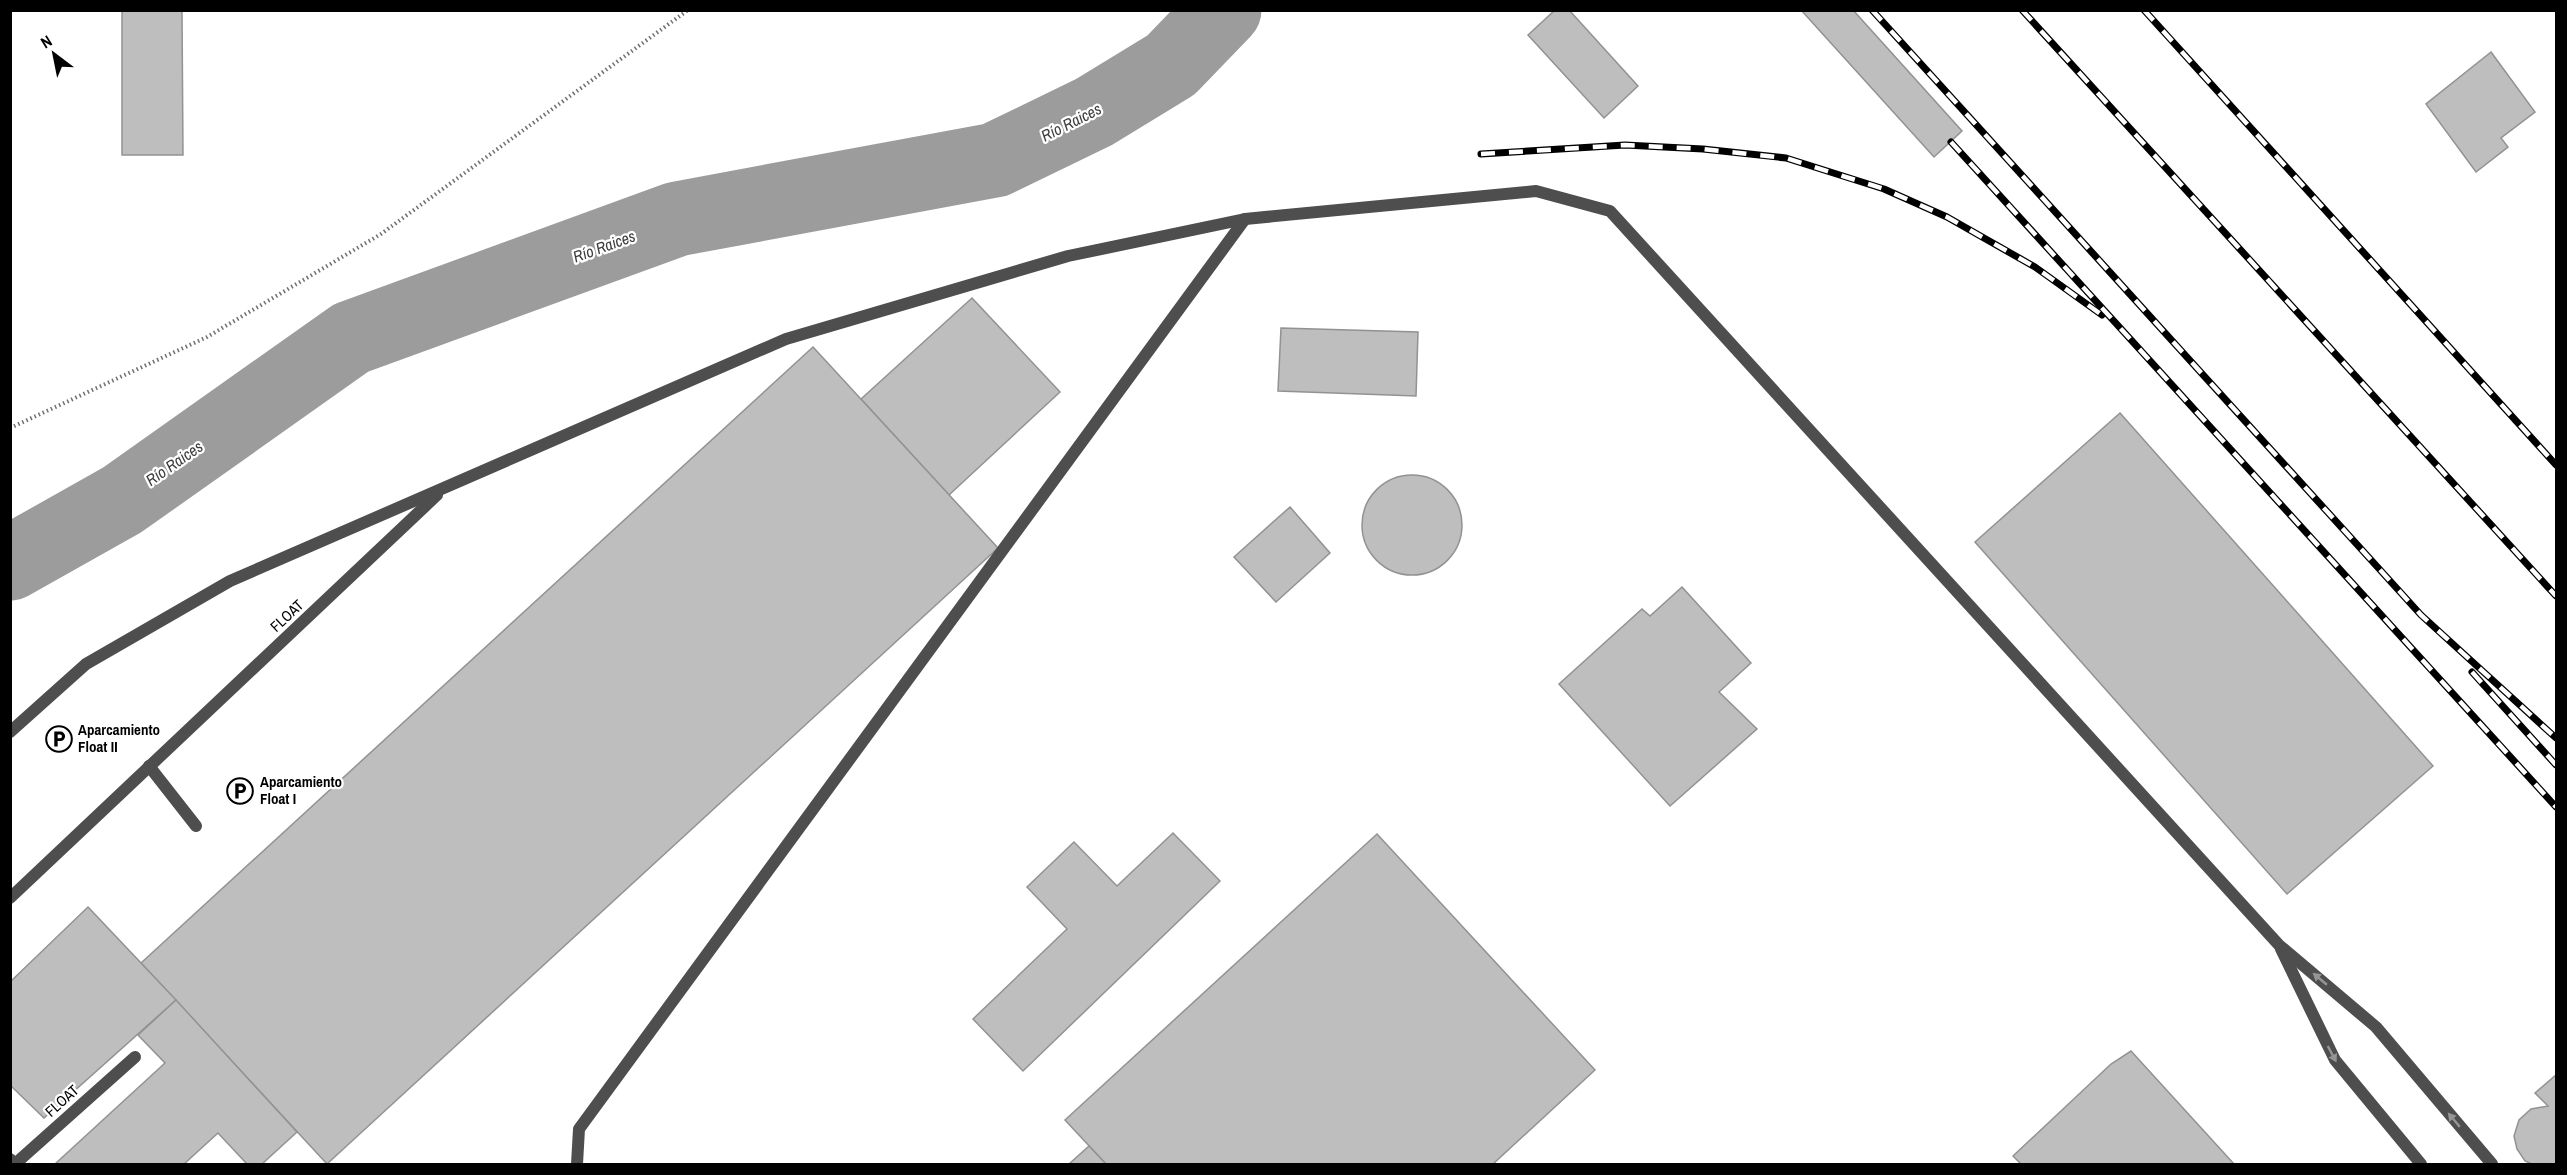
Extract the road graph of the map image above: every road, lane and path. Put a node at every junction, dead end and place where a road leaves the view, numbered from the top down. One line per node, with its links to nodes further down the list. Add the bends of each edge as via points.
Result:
1 (688, 10): 3 (path, via 381,234 207,337)
2 (1245, 219): 4 (lane, via 1068,256 786,339); 9 (lane, via 1536,191 1610,211); 13 (lane, via 579,1129)
3 (10, 428)
4 (445, 488): 5 (lane, via 230,581 86,664); 6 (lane, FLOAT)
5 (10, 732)
6 (149, 766): 7 (lane); 8 (lane, FLOAT)
7 (196, 826)
8 (10, 898)
9 (2279, 945): 14 (lane, one-way to 14, via 2335,1060); 15 (lane, one-way to 9, via 2376,1027)
10 (135, 1057): 12 (lane, FLOAT)
11 (10, 1159): 12 (lane, FLOAT)
12 (14, 1164)
13 (578, 1164)
14 (2421, 1164)
15 (2492, 1164)

